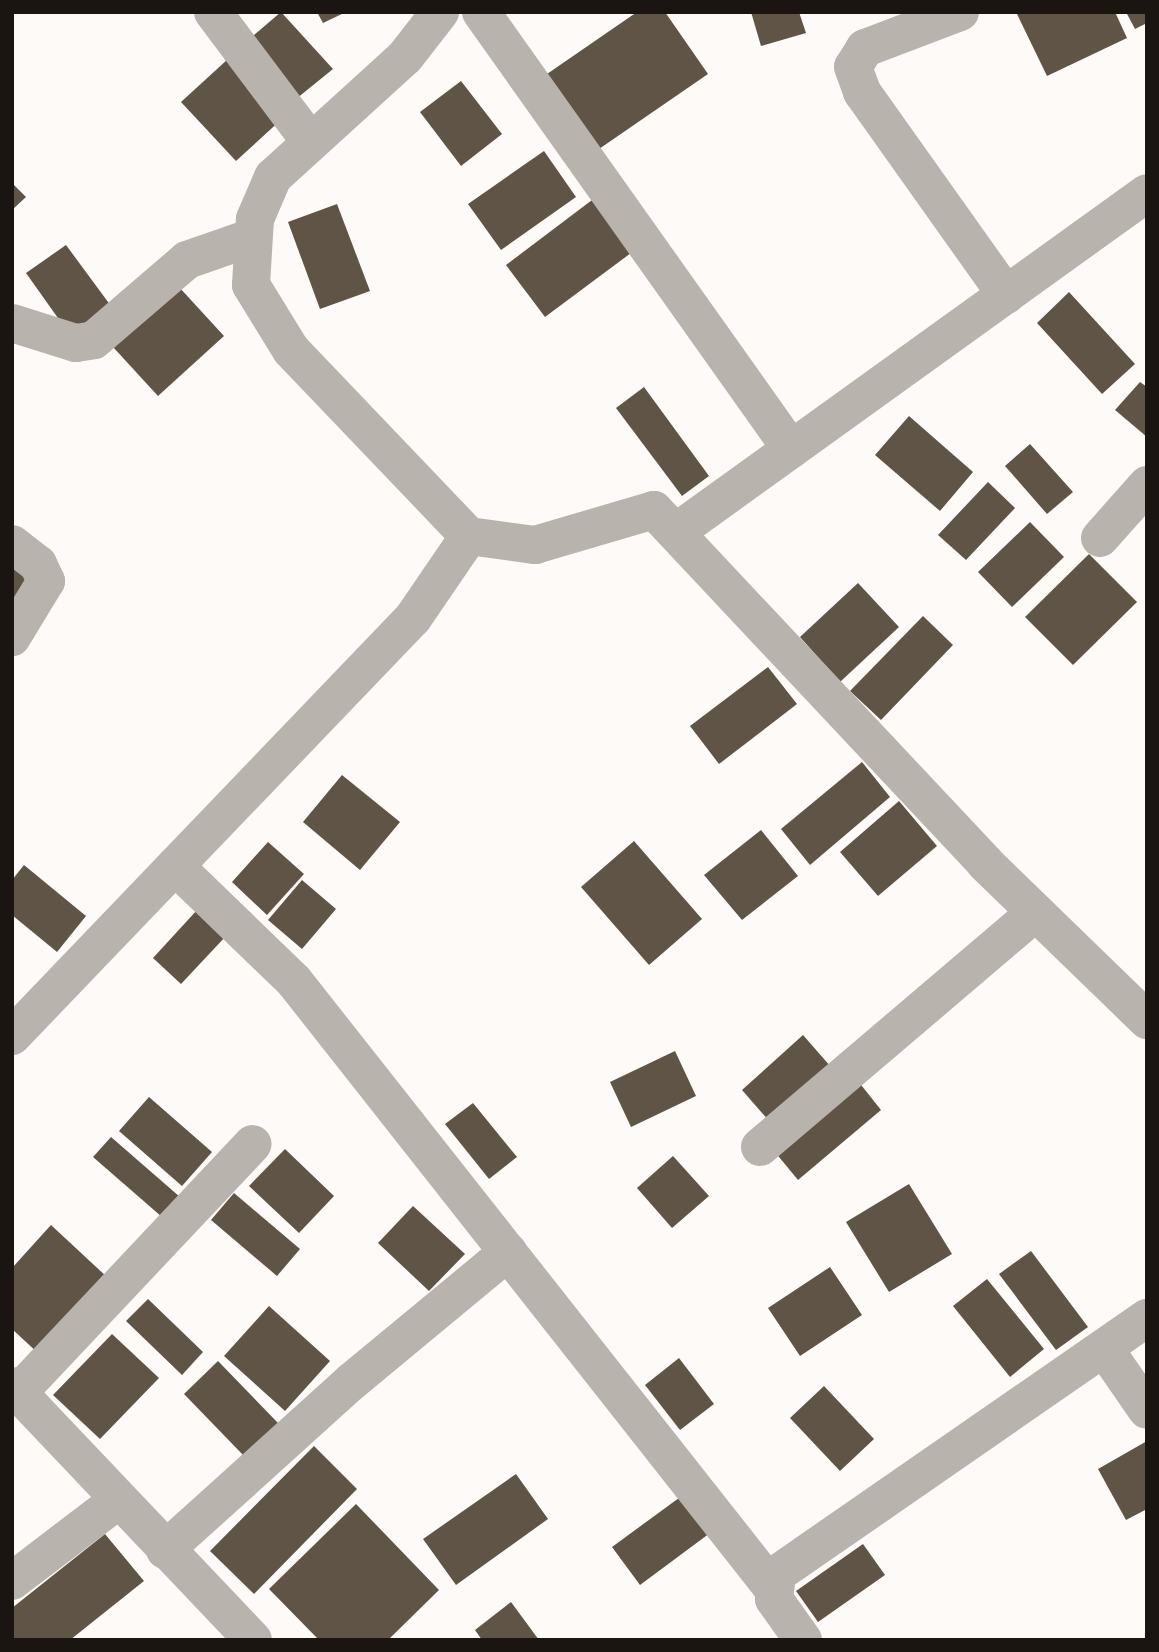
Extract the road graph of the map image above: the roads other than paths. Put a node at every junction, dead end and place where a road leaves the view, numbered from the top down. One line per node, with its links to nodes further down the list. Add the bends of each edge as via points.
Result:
1 (213, 12): 5 (street)
2 (440, 12): 5 (street, via 405,57)
3 (481, 12): 10 (street)
4 (960, 12): 8 (street, via 865,48 853,67 862,92)
5 (310, 141): 7 (street, via 273,177)
6 (1145, 199): 8 (street)
7 (253, 237): 9 (street, via 187,260 94,340 76,343); 13 (street, via 251,285 291,350)
8 (1006, 295): 10 (street)
9 (12, 323)
10 (791, 449): 12 (street)
11 (1147, 485): 14 (street)
12 (676, 532): 13 (street, via 654,510 535,545); 18 (street)
13 (469, 536): 17 (street, via 413,618)
14 (1100, 538)
15 (12, 544): 16 (street, via 38,564 46,581)
16 (12, 638)
17 (175, 866): 20 (street); 23 (street, via 294,981)
18 (1036, 912): 19 (street); 22 (street)
19 (1147, 1020)
20 (12, 1036)
21 (253, 1144): 26 (street)
22 (760, 1147)
23 (508, 1252): 29 (street, via 351,1382); 31 (street)
24 (1147, 1318): 25 (street)
25 (1104, 1349): 27 (street); 31 (street, via 777,1574)
26 (15, 1390): 28 (street)
27 (1147, 1409)
28 (117, 1501): 29 (street); 30 (street)
29 (165, 1550): 32 (street)
30 (12, 1581)
31 (771, 1586): 33 (street)
32 (253, 1640)
33 (803, 1640)

